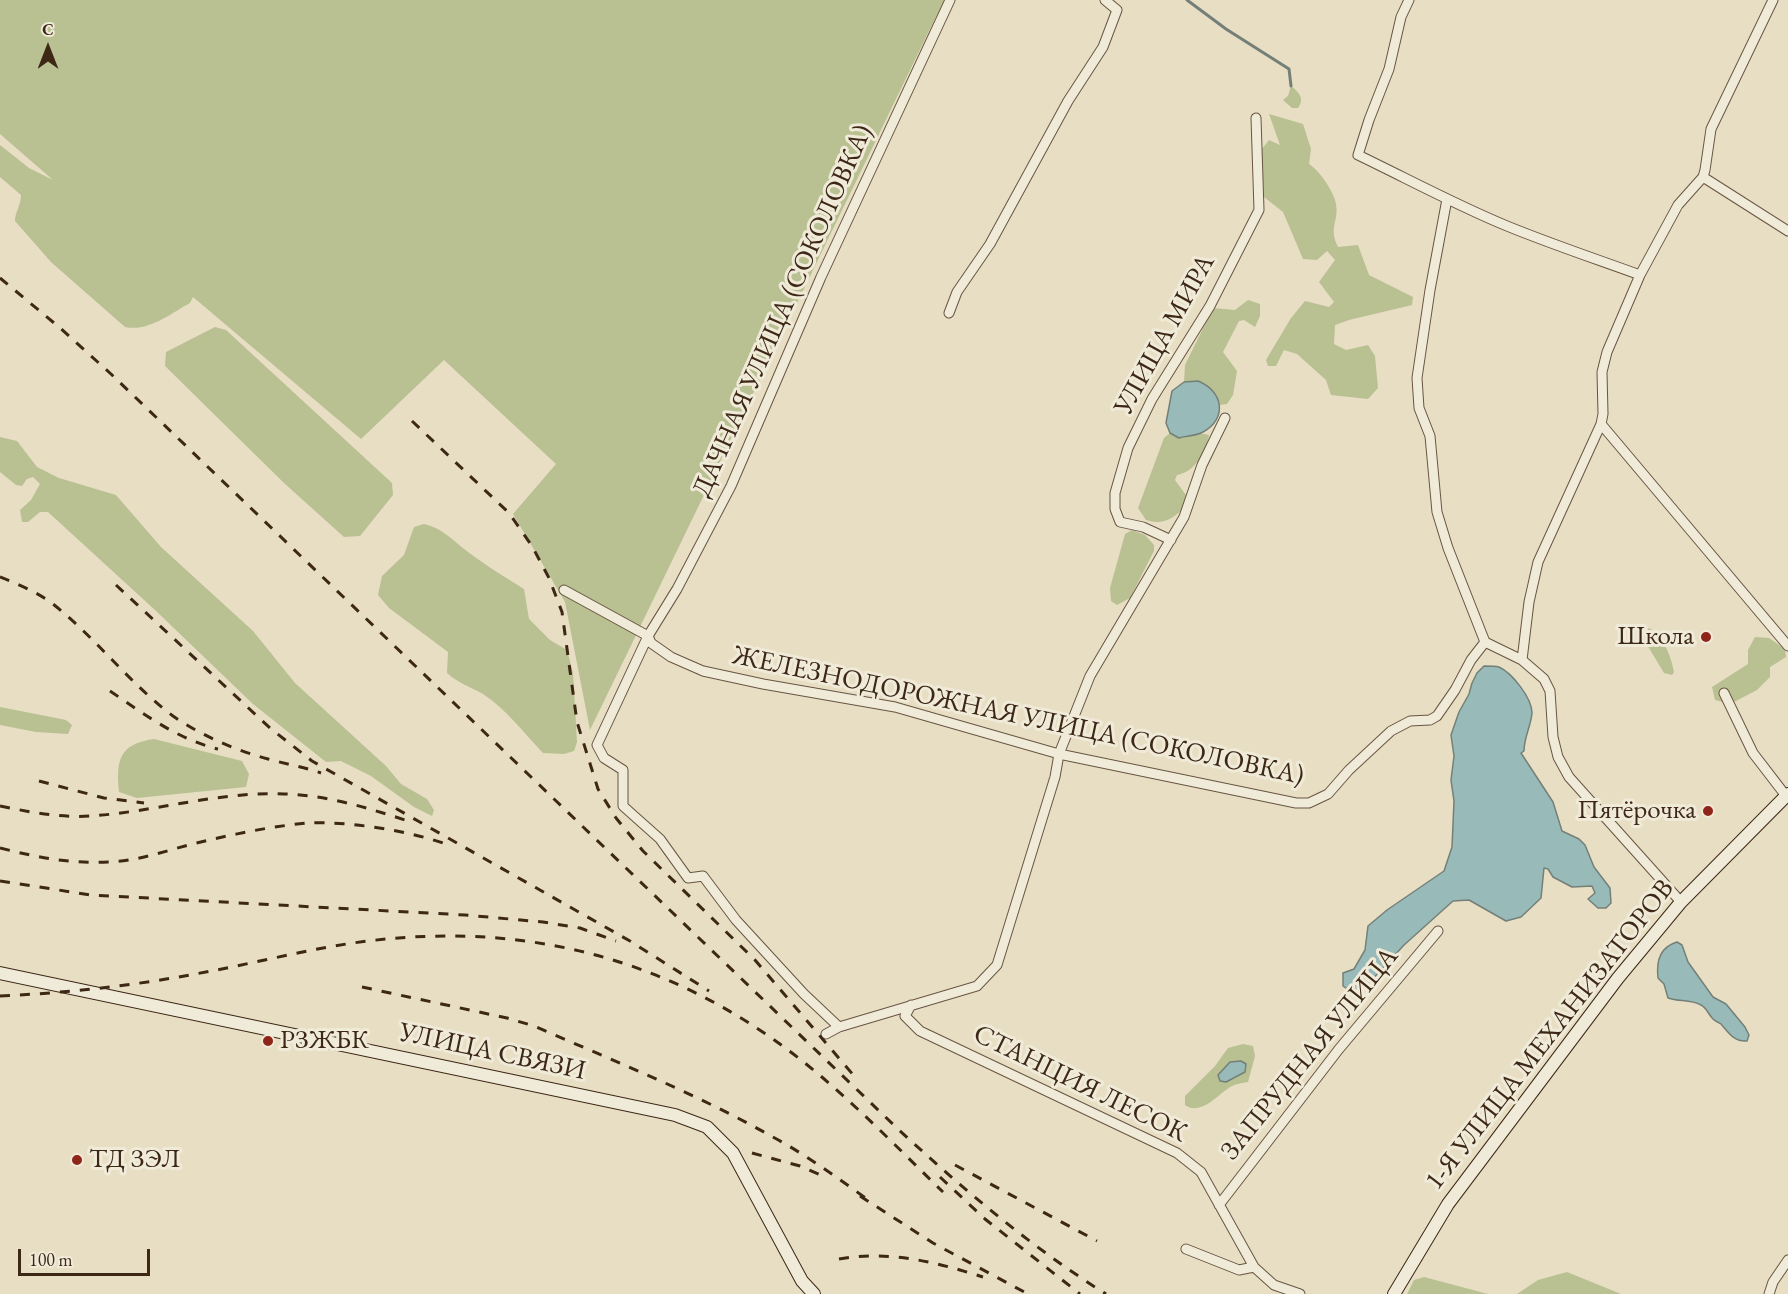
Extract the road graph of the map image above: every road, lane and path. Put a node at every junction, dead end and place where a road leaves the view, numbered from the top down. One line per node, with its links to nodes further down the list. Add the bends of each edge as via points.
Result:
1 (950, 0): 16 (street, ДАЧНАЯ УЛИЦА (СОКОЛОВКА), via 821,277 731,486)
2 (1104, 0): 10 (street, via 1117,10 1103,47 1068,101 990,244 957,292)
3 (1409, 0): 7 (street, via 1358,155)
4 (1773, 0): 6 (street, via 1711,129)
5 (1256, 118): 13 (street, УЛИЦА МИРА, via 1258,210 1210,306 1128,448 1115,493 1120,522)
6 (1702, 177): 8 (street); 9 (street, via 1678,205)
7 (1447, 199): 9 (street); 17 (street, via 1418,378 1419,408 1430,436 1437,512)
8 (1788, 231)
9 (1640, 275): 12 (street, via 1607,352 1602,372)
10 (949, 313)
11 (1225, 418): 13 (street)
12 (1601, 424): 18 (street); 19 (street, via 1538,562)
13 (1171, 540): 21 (street, via 1090,676)
14 (564, 590): 16 (street, ЖЕЛЕЗНОДОРОЖНАЯ УЛИЦА (СОКОЛОВКА))
15 (1788, 631): 18 (street)
16 (648, 636): 21 (street, ЖЕЛЕЗНОДОРОЖНАЯ УЛИЦА (СОКОЛОВКА), via 651,643 671,657 704,671 895,707); 27 (street, ДАЧНАЯ УЛИЦА (СОКОЛОВКА), via 597,745 604,758 623,770 623,806 660,840 688,878 703,876 736,920)
17 (1485, 642): 19 (street); 21 (street, ЖЕЛЕЗНОДОРОЖНАЯ УЛИЦА (СОКОЛОВКА), via 1437,716 1391,731 1328,794 1309,803 1276,800)
18 (1785, 643)
19 (1521, 660): 23 (street, via 1544,679 1550,691 1553,737 1569,777)
20 (1724, 693): 22 (street, via 1753,753)
21 (1059, 753): 26 (street, via 997,965 977,986)
22 (1787, 795): 23 (street, 1-Я УЛИЦА МЕХАНИЗАТОРОВ)
23 (1681, 902): 35 (street, 1-Я УЛИЦА МЕХАНИЗАТОРОВ, via 1618,978 1448,1204)
24 (1438, 932): 29 (street, ЗАПРУДНАЯ УЛИЦА, via 1338,1049)
25 (0, 973): 33 (street, УЛИЦА СВЯЗИ, via 640,1107 707,1127 733,1153 802,1281)
26 (911, 1005): 27 (street); 29 (street, СТАНЦИЯ ЛЕСОК, via 905,1016 920,1031 1177,1153 1201,1172)
27 (839, 1027): 28 (street)
28 (826, 1034)
29 (1219, 1205): 32 (street, СТАНЦИЯ ЛЕСОК)
30 (1186, 1249): 32 (street, via 1239,1270)
31 (1788, 1260): 36 (street)
32 (1254, 1267): 34 (street, СТАНЦИЯ ЛЕСОК, via 1274,1284)
33 (814, 1294)
34 (1300, 1294)
35 (1394, 1294)
36 (1769, 1294)

